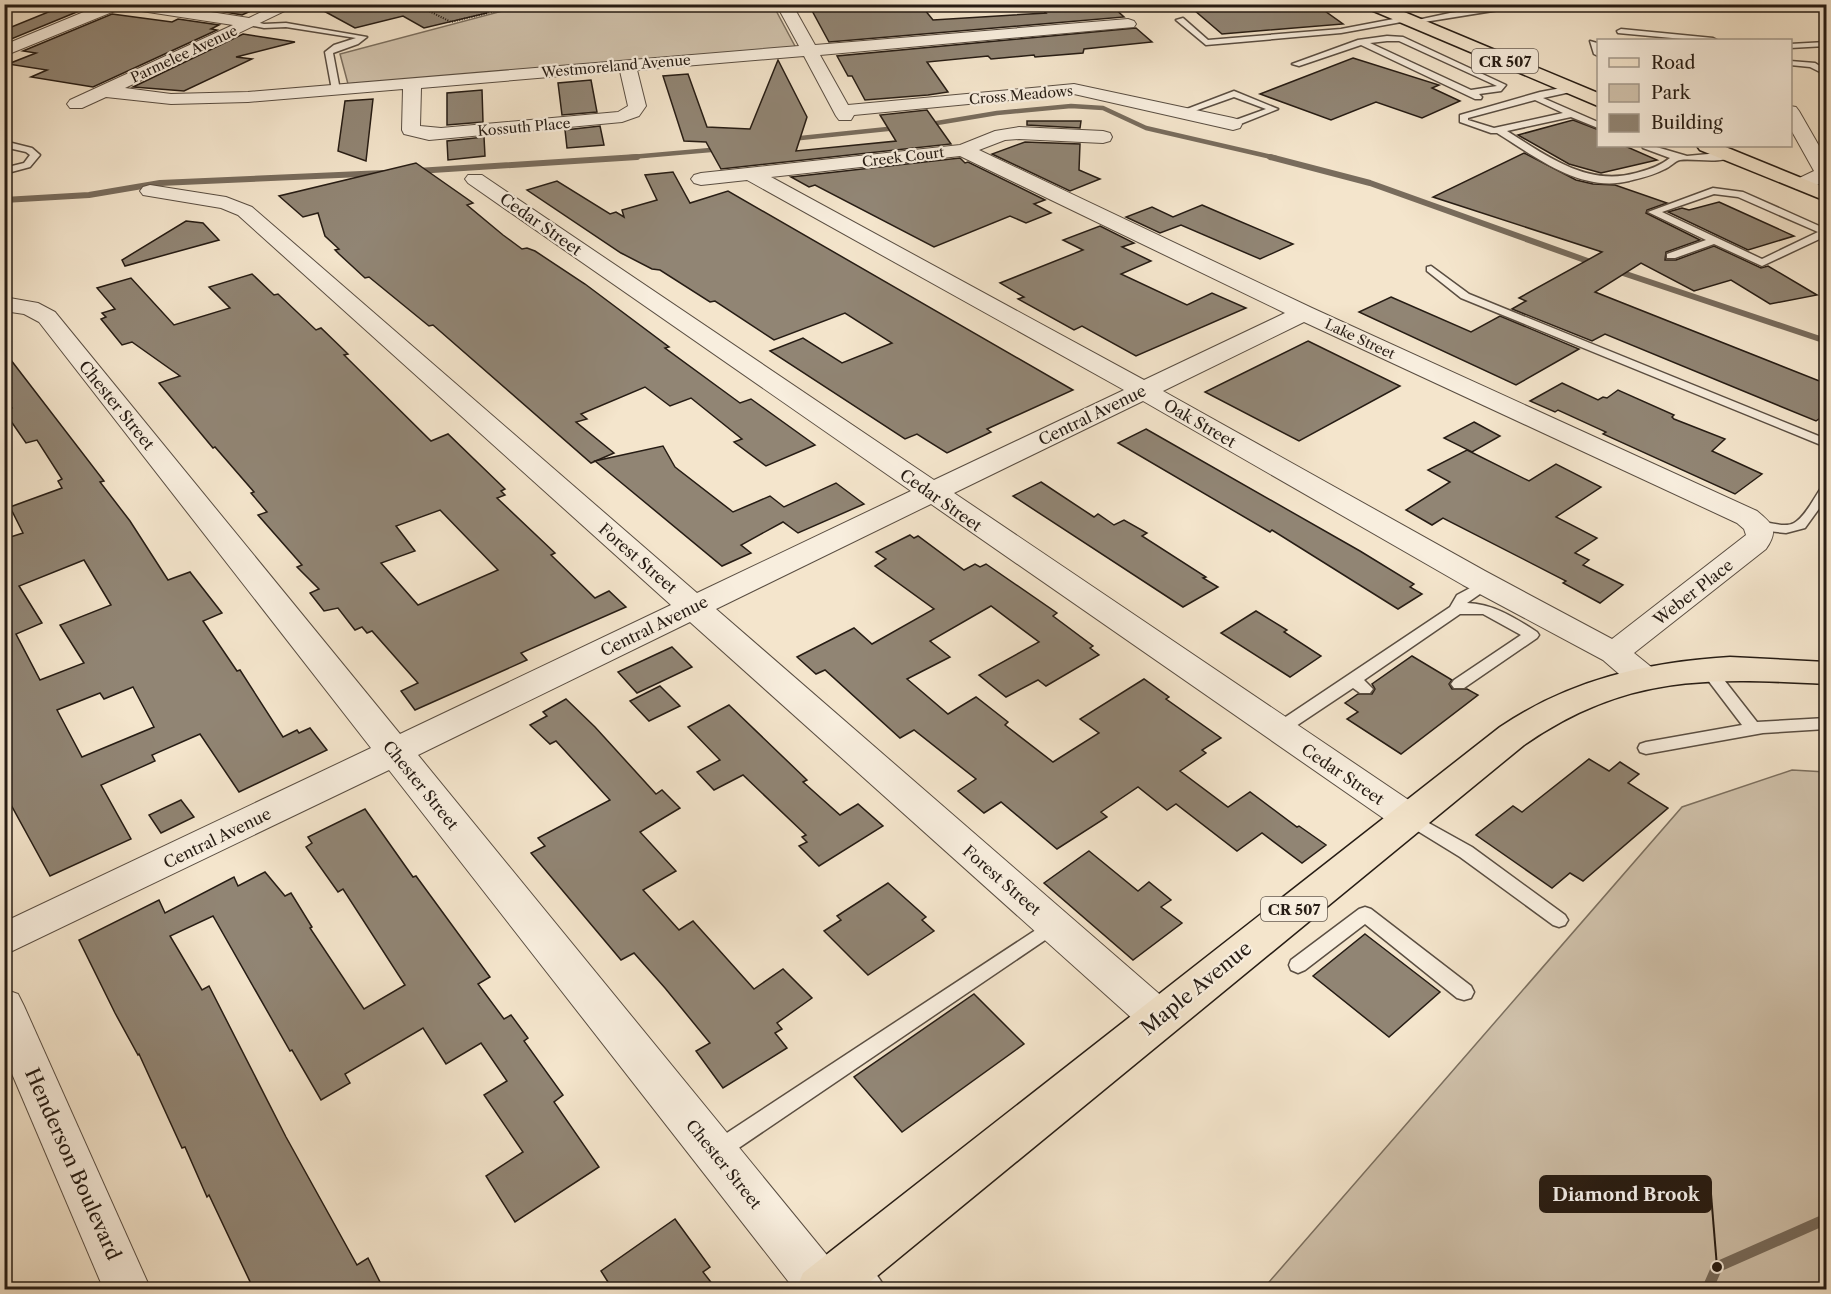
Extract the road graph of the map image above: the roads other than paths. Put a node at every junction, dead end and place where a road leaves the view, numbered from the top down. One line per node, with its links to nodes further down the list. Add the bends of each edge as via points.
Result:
1 (117, 4): 19 (street)
2 (125, 4): 9 (street)
3 (292, 4): 9 (street, Parmelee Avenue)
4 (784, 4): 20 (street)
5 (1370, 4): 7 (main road, CR 507)
6 (1533, 4): 7 (lane)
7 (1402, 16): 12 (lane); 26 (main road, CR 507)
8 (1180, 20): 12 (lane, via 1206,43)
9 (252, 23): 27 (lane, via 363,37 329,52); 28 (street, Parmelee Avenue)
10 (1128, 24): 20 (street, Westmoreland Avenue)
11 (1621, 31): 13 (lane)
12 (1336, 32): 14 (lane)
13 (1703, 39)
14 (1364, 43): 22 (lane); 29 (lane); 29 (lane, via 1400,39 1502,85)
15 (1593, 43): 18 (lane)
16 (1827, 44): 17 (lane)
17 (1792, 46)
18 (1597, 50)
19 (4, 51)
20 (809, 51): 23 (street, Westmoreland Avenue); 34 (street, Cross Meadows, via 843,114 1074,89)
21 (1792, 63): 24 (lane, via 1812,65)
22 (1296, 64)
23 (627, 65): 25 (street, Westmoreland Avenue); 25 (street, Kossuth Place, via 637,106 628,115 441,134 411,130)
24 (1827, 73)
25 (412, 84): 27 (street, Westmoreland Avenue)
26 (1572, 89): 30 (lane); 31 (main road, CR 507)
27 (336, 90): 28 (street, Westmoreland Avenue, via 195,100)
28 (104, 91): 32 (street, Parmelee Avenue)
29 (1470, 93): 33 (lane)
30 (1538, 97): 33 (lane); 36 (lane)
31 (1597, 99)
32 (76, 104)
33 (1499, 108): 39 (lane, via 1463,117 1464,122 1477,128)
34 (1183, 112): 37 (street, Cross Meadows); 37 (lane, via 1234,94 1274,109)
35 (1792, 113): 55 (street, via 1824,171 1822,176)
36 (1572, 114): 38 (lane); 39 (lane)
37 (1233, 124)
38 (1597, 124)
39 (1499, 130): 42 (lane)
40 (1103, 137): 45 (street, Creek Court, via 1019,133 1002,135)
41 (4, 144): 49 (lane, via 34,154 27,165)
42 (1526, 146): 48 (lane); 54 (lane, via 1567,171)
43 (1648, 147): 47 (lane)
44 (1710, 147): 46 (main road)
45 (963, 150): 50 (street, Creek Court); 63 (street, Lake Street)
46 (1730, 155): 47 (lane); 55 (main road)
47 (1675, 158): 54 (lane, via 1668,165 1628,180)
48 (1574, 166)
49 (4, 171)
50 (751, 174): 53 (street, Creek Court); 64 (street, Oak Street)
51 (1590, 174): 54 (lane)
52 (475, 179): 66 (street, Cedar Street)
53 (701, 179)
54 (1609, 181)
55 (1802, 184): 57 (main road)
56 (150, 191): 70 (street, Forest Street, via 226,203 245,211)
57 (1827, 195)
58 (1826, 232): 59 (lane, via 1762,263); 59 (lane, via 1740,194 1713,191 1653,212)
59 (1714, 241): 60 (lane)
60 (1671, 256)
61 (1431, 269): 65 (lane, via 1465,296)
62 (4, 304): 81 (street, Chester Street, via 30,308 47,317)
63 (1304, 313): 64 (street, Central Avenue); 68 (street, Lake Street, via 1747,517)
64 (1143, 390): 66 (street, Central Avenue); 69 (street, Oak Street)
65 (1827, 443)
66 (930, 492): 70 (street, Central Avenue); 79 (street, Cedar Street)
67 (1826, 492): 68 (lane, via 1801,526 1789,531)
68 (1758, 526): 72 (street, Weber Place, via 1760,535 1756,543)
69 (1485, 584): 71 (lane, via 1462,598); 72 (street, Oak Street)
70 (694, 607): 81 (street, Central Avenue); 84 (street, Forest Street)
71 (1456, 610): 76 (lane, via 1475,608 1492,612 1532,635); 79 (lane, via 1359,685)
72 (1614, 652): 75 (street, Oak Street)
73 (1709, 670): 74 (main road, Maple Avenue / CR 507); 75 (main road, Maple Avenue / CR 507); 78 (lane)
74 (1827, 672)
75 (1644, 678): 82 (main road, Maple Avenue / CR 507, via 1582,697 1540,717)
76 (1459, 684)
77 (1827, 724): 78 (lane)
78 (1754, 728): 80 (lane)
79 (1278, 730): 82 (street, Cedar Street)
80 (1646, 748)
81 (394, 752): 85 (street, Central Avenue); 90 (street, Chester Street)
82 (1408, 818): 83 (lane, via 1466,852); 89 (main road, Maple Avenue / CR 507)
83 (1559, 920)
84 (1054, 925): 89 (street, Forest Street); 90 (lane)
85 (4, 940)
86 (1298, 965): 87 (lane, via 1365,914)
87 (1464, 992)
88 (4, 1006): 93 (street, Henderson Boulevard)
89 (1158, 1017): 91 (main road, Maple Avenue / CR 507)
90 (715, 1153): 92 (street, Chester Street)
91 (865, 1276): 92 (main road, Maple Avenue / CR 507)
92 (822, 1289)
93 (128, 1290)

